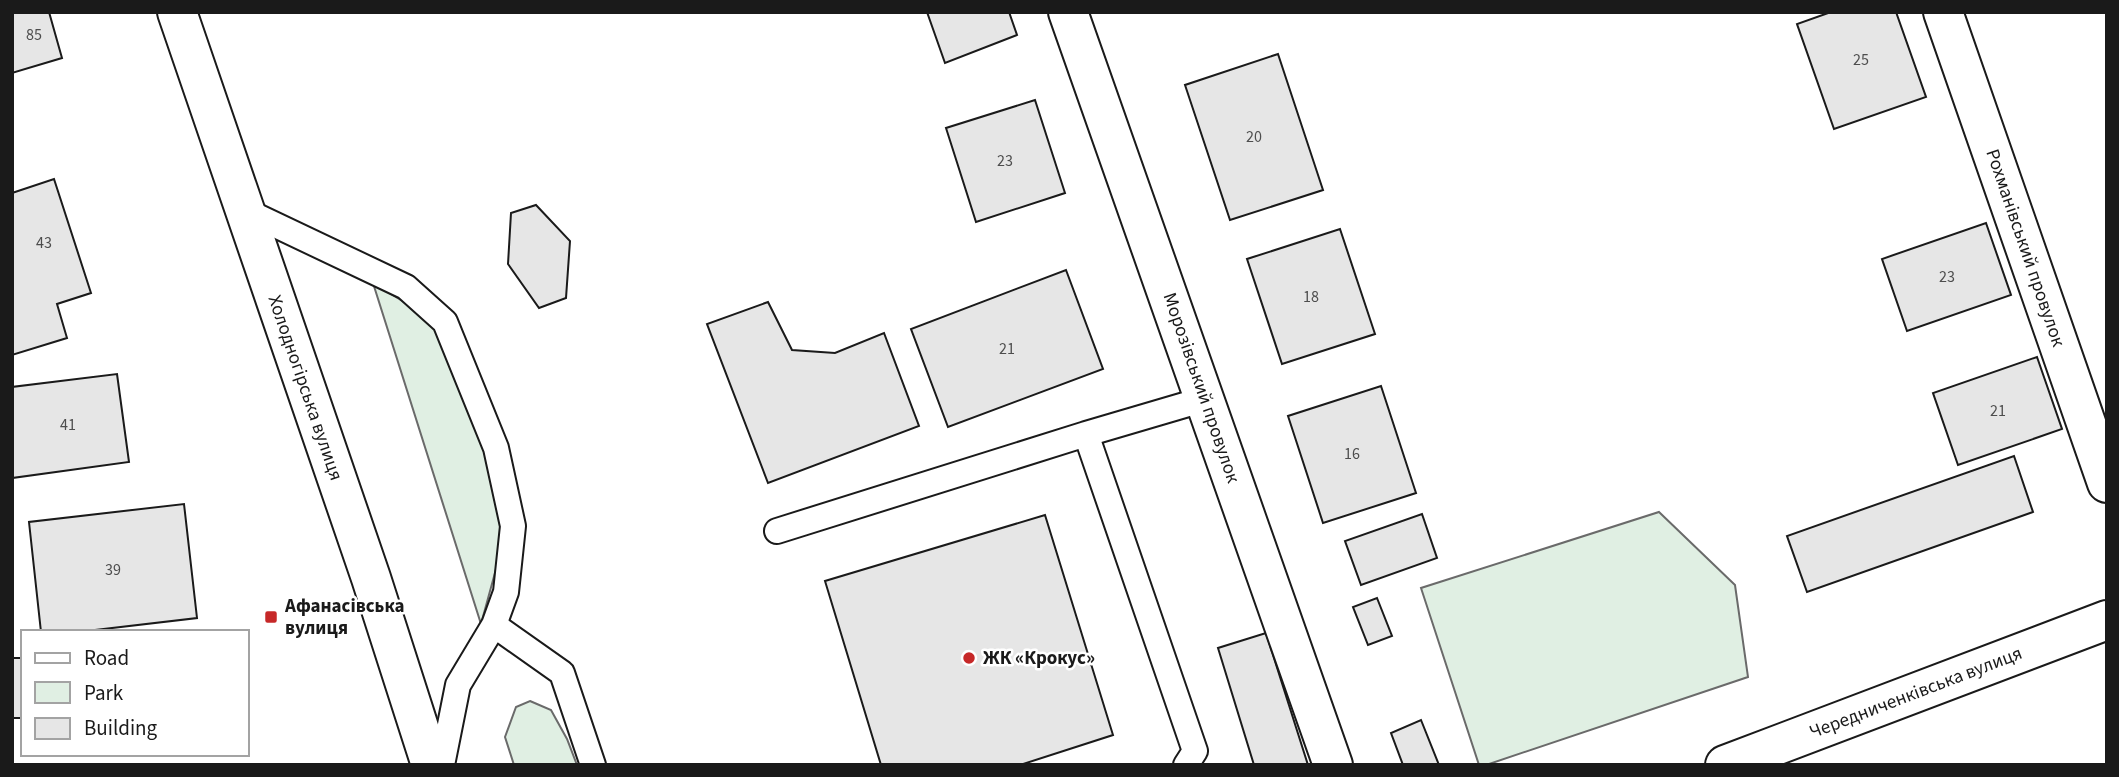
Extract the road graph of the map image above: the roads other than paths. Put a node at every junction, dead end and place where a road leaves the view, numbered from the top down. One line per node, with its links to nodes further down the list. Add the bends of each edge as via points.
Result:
1 (177, 12): 4 (street, Холодногірська вулиця)
2 (1068, 12): 5 (street, Морозівський провулок)
3 (1943, 12): 7 (street, Рохманівський провулок)
4 (244, 210): 10 (lane, via 406,287 445,322 496,448 513,526 506,592); 11 (street, Холодногірська вулиця)
5 (1205, 399): 6 (lane); 15 (street, Морозівський провулок)
6 (1086, 434): 8 (lane); 14 (lane, via 1195,751)
7 (2107, 483)
8 (777, 531)
9 (2107, 620): 16 (street, Чередниченківська вулиця)
10 (494, 625): 12 (lane, via 458,685); 13 (lane, via 562,673)
11 (431, 765)
12 (442, 765)
13 (593, 765)
14 (1186, 765)
15 (1333, 765)
16 (1726, 765)

